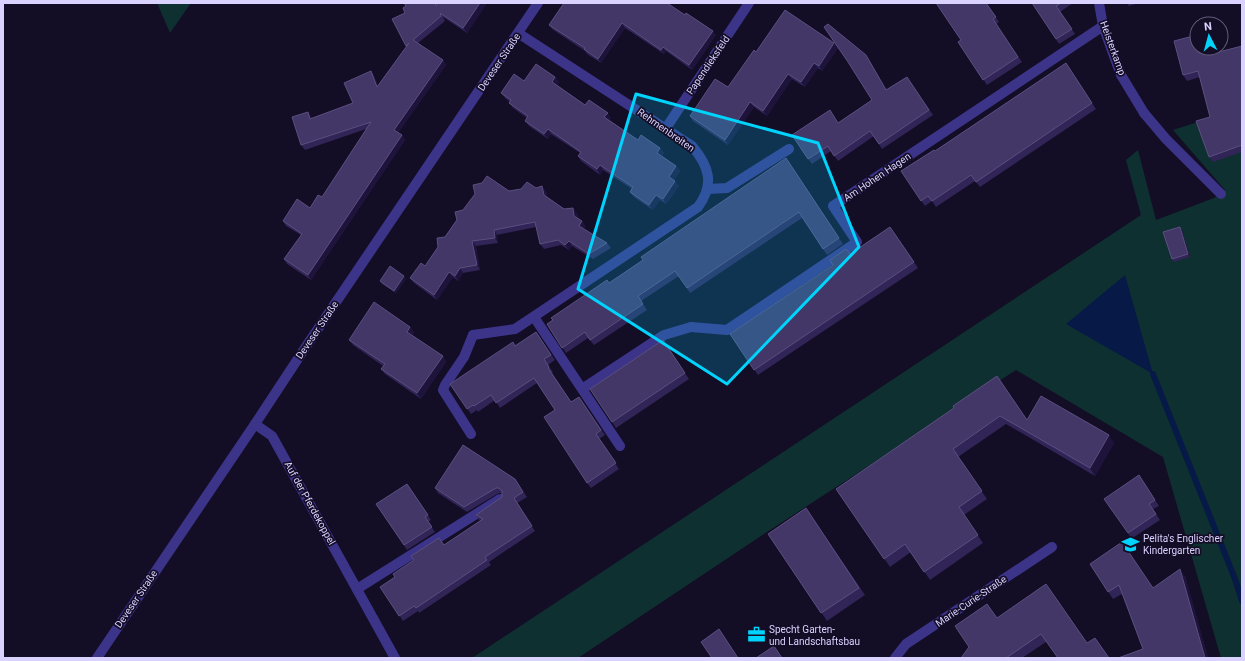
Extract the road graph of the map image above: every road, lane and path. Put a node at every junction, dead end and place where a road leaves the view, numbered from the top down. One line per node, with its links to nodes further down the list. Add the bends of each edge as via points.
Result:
1 (538, 3): 5 (street, Deveser Straße)
2 (749, 3): 6 (street, Papendieksfeld)
3 (1099, 3): 4 (street, Heisterkamp)
4 (1103, 26): 9 (street, Heisterkamp, via 1121,75 1144,112); 11 (street, Am Hohen Hagen, via 833,206 857,242 728,330 691,326 664,335)
5 (518, 33): 6 (street, Rehmenbreiten); 12 (street, Deveser Straße)
6 (666, 128): 8 (street, Rehmenbreiten, via 692,146 702,158 708,174)
7 (789, 149): 8 (street, via 727,188)
8 (708, 189): 10 (street, via 698,207)
9 (1221, 194)
10 (534, 317): 11 (street); 13 (street, via 515,328 473,335 464,357 445,385 443,390)
11 (582, 389): 14 (street)
12 (255, 424): 17 (street, Auf der Pferdekoppel, via 272,436); 18 (street, Deveser Straße)
13 (471, 434)
14 (620, 446)
15 (500, 499): 17 (street)
16 (1052, 548): 20 (street, Marie-Curie-Straße, via 906,644)
17 (357, 589): 19 (street, Auf der Pferdekoppel)
18 (97, 658)
19 (395, 658)
20 (895, 658)

